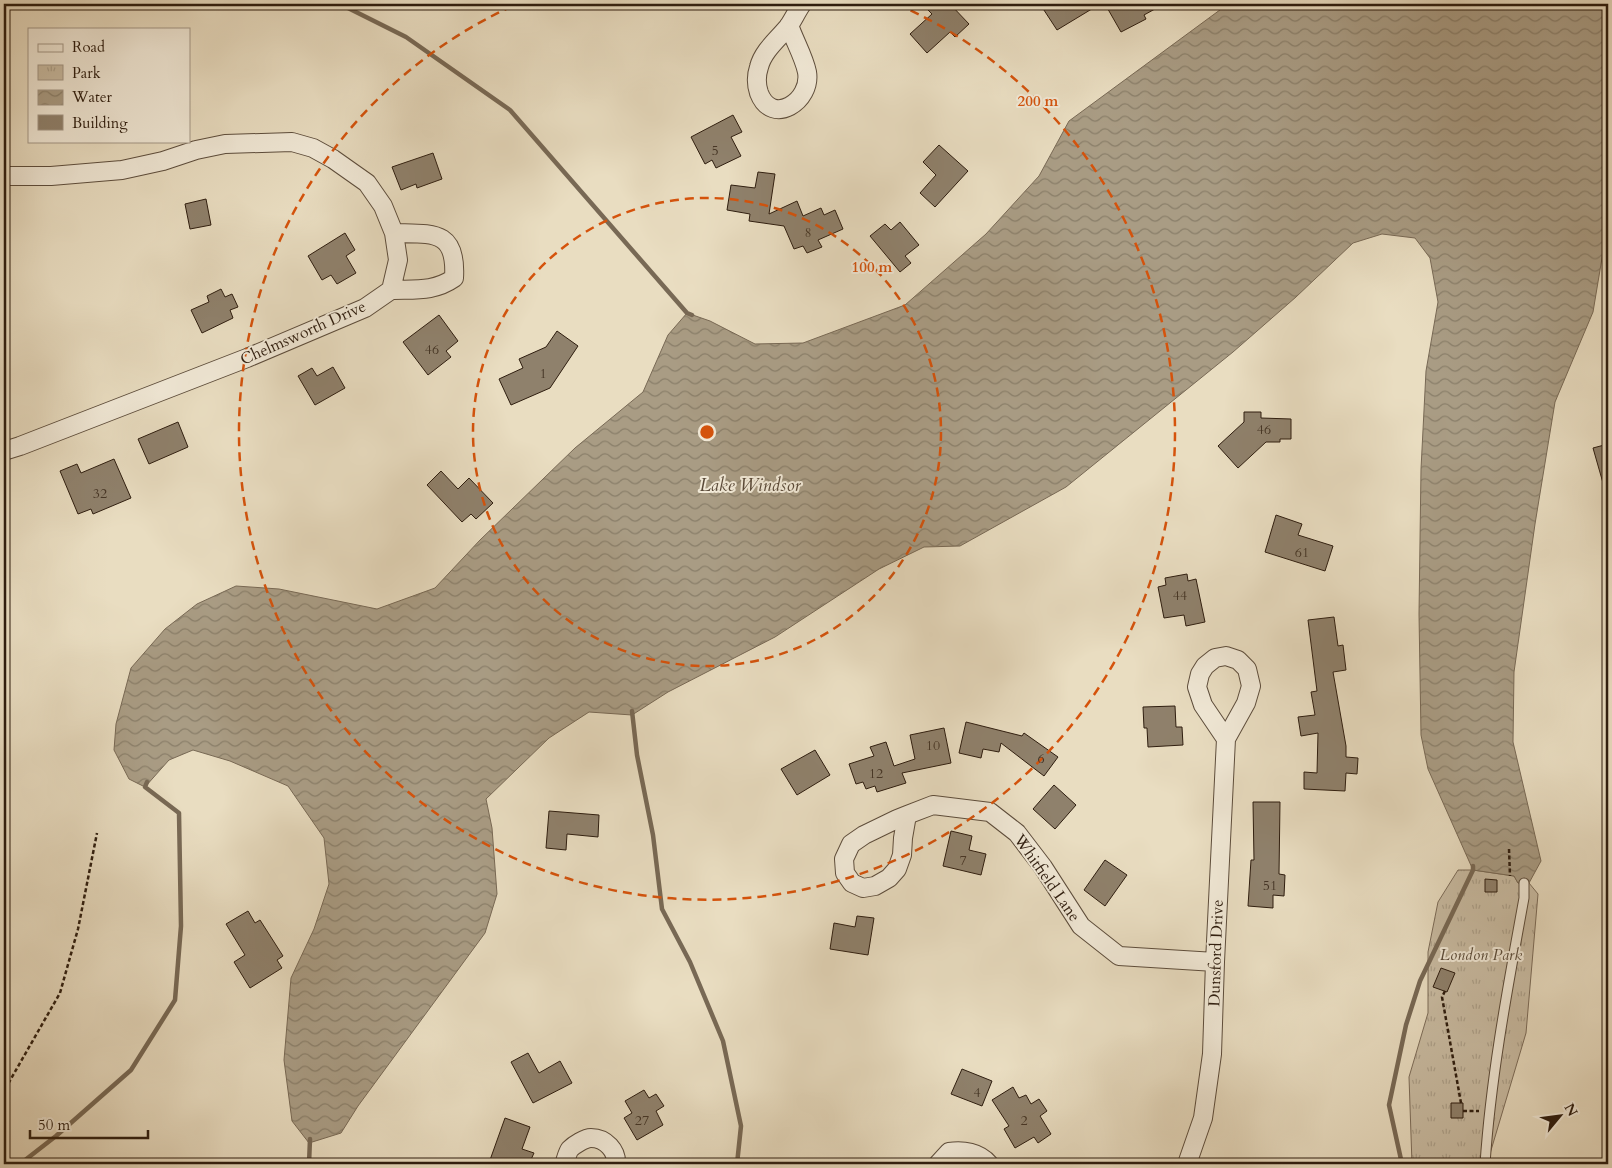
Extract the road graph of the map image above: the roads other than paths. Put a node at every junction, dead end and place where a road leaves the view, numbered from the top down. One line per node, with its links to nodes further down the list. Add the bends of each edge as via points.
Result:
1 (802, 4): 2 (street)
2 (789, 25)
3 (4, 176): 4 (street, via 122,170 225,144 292,142 313,148 367,183 383,206)
4 (394, 233): 5 (street, via 398,260); 5 (street, via 433,234 445,240 455,264 454,278 446,284 433,289)
5 (391, 290): 6 (street, Chelmsworth Drive, via 366,308 247,358)
6 (4, 451)
7 (1226, 739): 10 (street, Dunsford Drive)
8 (907, 815): 10 (street, Whitfield Lane, via 933,805 990,812 1017,833 1043,866 1081,926 1119,956)
9 (1524, 883): 16 (lane, via 1488,1111)
10 (1215, 962): 15 (street, Dunsford Drive, via 1212,1054 1203,1118)
11 (564, 1164): 12 (street, via 568,1150 591,1138 612,1147 617,1156)
12 (616, 1164)
13 (938, 1164): 14 (street, via 949,1152 962,1150)
14 (989, 1164)
15 (1187, 1164)
16 (1485, 1164)

